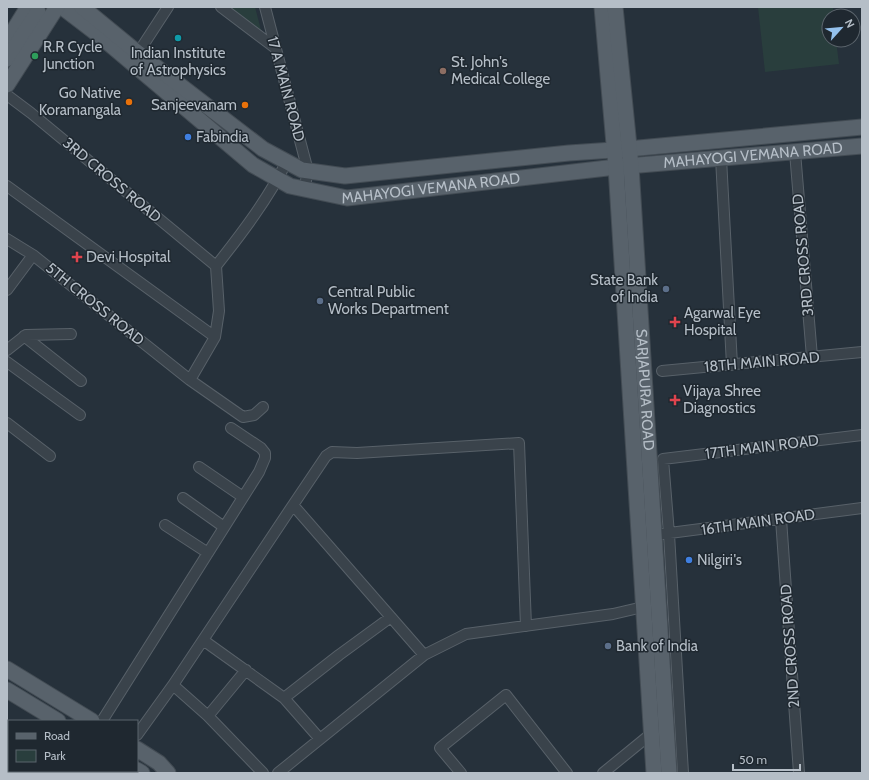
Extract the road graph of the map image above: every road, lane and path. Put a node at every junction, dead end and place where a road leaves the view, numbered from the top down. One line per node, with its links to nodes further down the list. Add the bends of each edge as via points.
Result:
1 (16, 7): 11 (main road)
2 (57, 7): 16 (main road)
3 (62, 7): 27 (main road, MAHAYOGI VEMANA ROAD, via 253,165)
4 (82, 7): 14 (main road, MAHAYOGI VEMANA ROAD)
5 (168, 7): 14 (street)
6 (222, 7): 13 (street)
7 (264, 7): 13 (street, 17 A MAIN ROAD)
8 (602, 7): 20 (main road, SARJAPURA ROAD)
9 (615, 7): 20 (main road, SARJAPURA ROAD)
10 (33, 10): 12 (main road); 15 (main road)
11 (7, 22)
12 (7, 41)
13 (274, 47): 26 (street, 17 A MAIN ROAD)
14 (138, 53): 23 (main road, MAHAYOGI VEMANA ROAD, via 262,149)
15 (7, 59)
16 (7, 84)
17 (7, 95): 32 (street, 3RD CROSS ROAD)
18 (862, 127): 20 (main road, MAHAYOGI VEMANA ROAD)
19 (862, 146): 21 (main road, MAHAYOGI VEMANA ROAD)
20 (621, 149): 24 (main road, SARJAPURA ROAD); 25 (main road, SARJAPURA ROAD); 26 (main road, MAHAYOGI VEMANA ROAD, via 345,176)
21 (794, 152): 22 (main road, MAHAYOGI VEMANA ROAD); 39 (street, 3RD CROSS ROAD)
22 (721, 158): 24 (main road, MAHAYOGI VEMANA ROAD); 41 (street)
23 (287, 161): 26 (main road, MAHAYOGI VEMANA ROAD); 27 (street)
24 (631, 166): 25 (main road, MAHAYOGI VEMANA ROAD); 42 (main road, SARJAPURA ROAD)
25 (616, 167): 29 (main road, MAHAYOGI VEMANA ROAD, via 347,198); 62 (main road, SARJAPURA ROAD)
26 (308, 171): 29 (street)
27 (277, 179): 29 (main road, MAHAYOGI VEMANA ROAD); 32 (street, via 236,241)
28 (7, 186): 36 (street)
29 (304, 190)
30 (7, 239): 31 (street)
31 (33, 255): 33 (street, 5TH CROSS ROAD); 43 (street, 5TH CROSS ROAD)
32 (216, 266): 36 (street, via 219,311)
33 (7, 290)
34 (71, 334): 35 (street)
35 (24, 336): 37 (street); 44 (street)
36 (215, 337): 43 (street)
37 (7, 350)
38 (862, 352): 39 (street, 18TH MAIN ROAD)
39 (812, 357): 41 (street, 18TH MAIN ROAD)
40 (7, 362): 46 (street)
41 (732, 364): 42 (street, 18TH MAIN ROAD)
42 (644, 373): 60 (main road, SARJAPURA ROAD)
43 (190, 380): 45 (street, 5TH CROSS ROAD, via 243,417 254,415)
44 (81, 381)
45 (263, 407)
46 (80, 415)
47 (7, 423): 50 (street)
48 (231, 428): 53 (street, via 265,453 259,472)
49 (862, 435): 51 (street, 17TH MAIN ROAD)
50 (50, 456)
51 (662, 459): 60 (street, SARJAPURA ROAD)
52 (199, 467): 53 (street)
53 (243, 497): 59 (street)
54 (183, 498): 59 (street)
55 (293, 505): 63 (street); 64 (street, via 326,456 332,452 357,453 518,443); 65 (street)
56 (862, 508): 57 (street, 16TH MAIN ROAD)
57 (780, 518): 60 (street, 16TH MAIN ROAD); 89 (street, 2ND CROSS ROAD)
58 (165, 524): 61 (street)
59 (224, 527): 61 (street)
60 (661, 535): 87 (main road, SARJAPURA ROAD); 88 (street, SARJAPURA ROAD)
61 (208, 553): 75 (street)
62 (643, 607): 64 (street, via 613,614); 76 (main road, SARJAPURA ROAD)
63 (391, 617): 66 (street); 71 (street)
64 (526, 626): 66 (street, via 466,634)
65 (203, 640): 68 (street); 69 (street)
66 (424, 655): 78 (street)
67 (7, 669): 74 (main road)
68 (246, 670): 71 (street); 72 (street)
69 (173, 685): 72 (street); 77 (street)
70 (7, 690): 73 (main road)
71 (284, 698): 78 (street)
72 (208, 716): 81 (street)
73 (56, 720)
74 (90, 720)
75 (103, 720)
76 (652, 732): 85 (street); 86 (main road, SARJAPURA ROAD)
77 (138, 734)
78 (320, 739): 82 (street)
79 (138, 750): 80 (main road, via 159,763)
80 (168, 773)
81 (263, 773)
82 (278, 773)
83 (461, 773): 84 (street, via 440,748 506,695)
84 (567, 773)
85 (603, 773)
86 (654, 773)
87 (669, 773)
88 (683, 773)
89 (799, 773)

